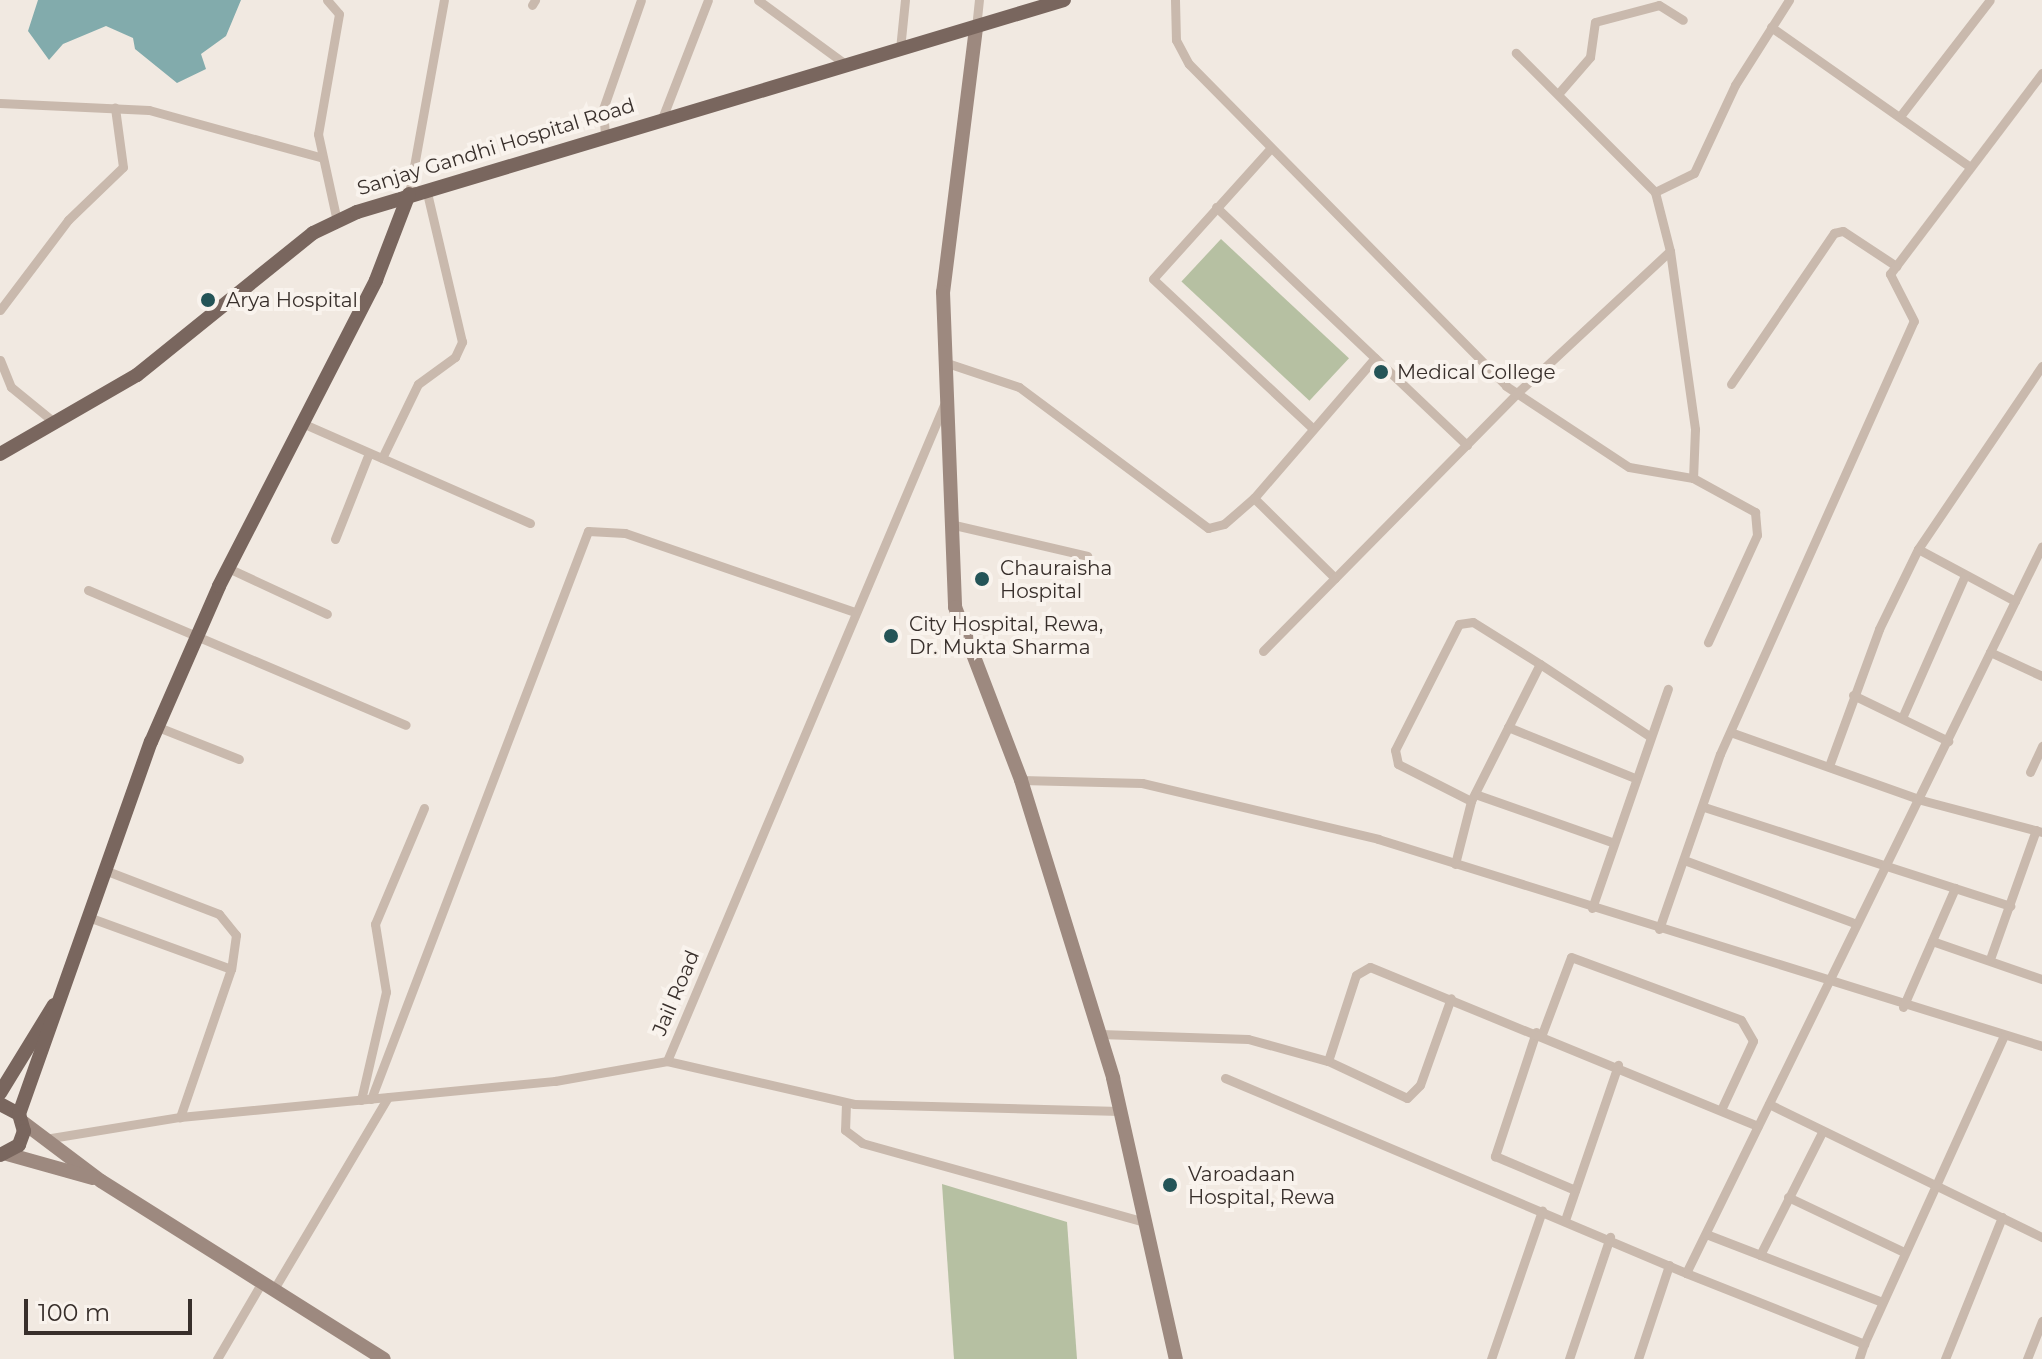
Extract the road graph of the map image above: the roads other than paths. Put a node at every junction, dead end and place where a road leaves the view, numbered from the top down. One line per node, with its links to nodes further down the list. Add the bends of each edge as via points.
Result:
1 (327, 0): 27 (street, via 339,14)
2 (444, 0): 31 (street)
3 (641, 0): 25 (street, via 603,109)
4 (708, 0): 24 (street)
5 (758, 0): 12 (street)
6 (905, 0): 16 (street)
7 (979, 0): 15 (street)
8 (1175, 0): 26 (street, via 1179,49)
9 (1789, 0): 14 (street)
10 (1990, 0): 23 (street)
11 (1052, 1): 15 (main road, Sanjay Gandhi Hospital Road)
12 (778, 4): 18 (street)
13 (1683, 20): 20 (street, via 1659,5 1595,22 1590,57)
14 (1771, 27): 23 (street); 30 (street, via 1694,173)
15 (976, 28): 16 (main road, Sanjay Gandhi Hospital Road); 39 (main road, via 943,292)
16 (900, 49): 18 (main road, Sanjay Gandhi Hospital Road)
17 (1516, 53): 20 (street)
18 (845, 64): 24 (main road, Sanjay Gandhi Hospital Road)
19 (2042, 73): 28 (street)
20 (1558, 94): 30 (street)
21 (0, 103): 22 (street)
22 (115, 108): 27 (street, via 149,110); 36 (street, via 123,167 68,220)
23 (1901, 115): 28 (street)
24 (663, 116): 25 (main road, Sanjay Gandhi Hospital Road)
25 (605, 134): 29 (main road, Sanjay Gandhi Hospital Road)
26 (1269, 150): 32 (street); 42 (street)
27 (320, 157): 33 (street)
28 (1969, 166): 35 (street)
29 (426, 189): 31 (main road, Sanjay Gandhi Hospital Road); 50 (street, via 462,342 455,357 418,384)
30 (1655, 192): 34 (street)
31 (409, 194): 33 (main road, Sanjay Gandhi Hospital Road); 45 (main road, via 376,280)
32 (1216, 207): 37 (street); 46 (street, via 1153,279 1156,287)
33 (337, 221): 44 (main road, Sanjay Gandhi Hospital Road, via 313,233 211,322)
34 (1670, 251): 42 (street); 51 (street, via 1695,429)
35 (1896, 266): 41 (street, via 1851,235 1834,233); 78 (street, via 1889,283 1912,305 1914,321)
36 (0, 310)
37 (1375, 358): 46 (street); 47 (street)
38 (0, 360): 44 (street, via 11,387)
39 (944, 362): 43 (main road); 52 (street, via 1019,387 1208,528 1224,524)
40 (2042, 366): 57 (street)
41 (1731, 384)
42 (1516, 394): 47 (street); 51 (street, via 1629,467)
43 (944, 405): 54 (main road); 64 (street, Jail Road)
44 (55, 423): 49 (main road, Sanjay Gandhi Hospital Road)
45 (302, 423): 48 (street); 59 (main road)
46 (1311, 427): 52 (street)
47 (1467, 445): 61 (street)
48 (369, 453): 50 (street); 55 (street)
49 (0, 454)
50 (382, 458): 53 (street)
51 (1693, 478): 67 (street, via 1751,506 1759,522)
52 (1254, 498): 61 (street)
53 (530, 523)
54 (950, 524): 58 (street); 86 (main road, via 955,607)
55 (335, 539)
56 (2042, 546): 63 (street)
57 (1918, 549): 60 (street); 73 (street)
58 (1087, 556)
59 (228, 568): 65 (street); 66 (main road)
60 (1965, 575): 63 (street); 74 (street)
61 (1335, 578): 68 (street)
62 (88, 590): 66 (street)
63 (2015, 601): 69 (street)
64 (855, 612): 115 (street, Jail Road); 121 (street, via 625,533 588,531)
65 (327, 614)
66 (198, 635): 75 (street); 76 (main road)
67 (1708, 642)
68 (1263, 651)
69 (1990, 652): 71 (street); 80 (street)
70 (1540, 664): 77 (street); 79 (street); 87 (street, via 1473,622 1459,624 1395,750 1398,764)
71 (2042, 676)
72 (1668, 689): 79 (street)
73 (1853, 695): 74 (street); 83 (street)
74 (1902, 718): 80 (street)
75 (406, 725)
76 (158, 727): 82 (street); 96 (main road)
77 (1508, 727): 85 (street); 87 (street)
78 (1733, 733): 83 (street); 89 (street)
79 (1649, 736): 85 (street)
80 (1948, 741): 88 (street)
81 (2042, 746): 84 (street)
82 (239, 759)
83 (1829, 766): 88 (street)
84 (2030, 772)
85 (1635, 778): 92 (street)
86 (1021, 780): 94 (street, via 1114,780 1197,793); 112 (main road)
87 (1473, 797): 92 (street); 94 (street)
88 (1921, 800): 91 (street); 95 (street)
89 (1704, 807): 93 (street); 95 (street)
90 (424, 808): 121 (street, via 375,924 386,992)
91 (2039, 831): 98 (street)
92 (1614, 843): 99 (street)
93 (1684, 860): 101 (street); 102 (street)
94 (1455, 864): 99 (street)
95 (1881, 868): 97 (street); 101 (street)
96 (107, 871): 100 (main road); 105 (street, via 219,914 236,935)
97 (1955, 888): 98 (street); 103 (street)
98 (2010, 906): 104 (street)
99 (1592, 908): 102 (street)
100 (91, 918): 105 (street); 109 (main road)
101 (1852, 922): 107 (street)
102 (1659, 929): 107 (street)
103 (1932, 941): 104 (street); 110 (street)
104 (1990, 959): 106 (street)
105 (231, 969): 127 (street)
106 (2042, 979)
107 (1825, 983): 110 (street); 124 (street)
108 (1451, 998): 111 (street); 116 (street, via 1363,967); 116 (street, via 1416,1094 1407,1098)
109 (54, 1005): 119 (main road); 128 (main road)
110 (1903, 1007): 113 (street)
111 (1539, 1033): 117 (street); 125 (street, via 1571,957 1741,1020 1753,1041); 135 (street, via 1495,1156)
112 (1100, 1034): 116 (street, via 1248,1039); 126 (main road)
113 (2003, 1037): 114 (street); 134 (street)
114 (2042, 1046)
115 (667, 1061): 120 (street, Jail Road, via 555,1081); 122 (street)
116 (1328, 1061)
117 (1618, 1065): 125 (street); 135 (street)
118 (1225, 1078): 137 (street)
119 (0, 1093)
120 (388, 1097): 121 (street, Jail Road); 148 (street)
121 (366, 1099): 127 (street, Jail Road)
122 (846, 1103): 126 (street); 140 (street, via 845,1130 862,1143)
123 (0, 1104): 128 (main road)
124 (1769, 1104): 129 (street); 130 (street)
125 (1721, 1110): 129 (street)
126 (1120, 1111): 140 (main road)
127 (180, 1117): 131 (street, Jail Road)
128 (21, 1119): 131 (main road); 132 (main road, via 19,1145)
129 (1758, 1126): 141 (street)
130 (1822, 1132): 134 (street); 136 (street)
131 (45, 1139): 133 (main road)
132 (4, 1154): 133 (main road)
133 (101, 1181): 148 (main road)
134 (1936, 1186): 138 (street); 144 (street)
135 (1575, 1190): 139 (street)
136 (1788, 1197): 144 (street); 145 (street)
137 (1542, 1211): 139 (street); 155 (street)
138 (2002, 1217): 143 (street); 159 (street)
139 (1565, 1220): 142 (street)
140 (1145, 1222): 154 (main road)
141 (1706, 1234): 145 (street); 147 (street)
142 (1610, 1237): 146 (street); 156 (street)
143 (2042, 1237)
144 (1904, 1252): 149 (street)
145 (1760, 1255): 149 (street)
146 (1669, 1265): 147 (street); 157 (street)
147 (1686, 1273): 151 (street)
148 (268, 1286): 152 (street); 153 (main road)
149 (1880, 1301): 151 (street)
150 (2042, 1321): 160 (street)
151 (1864, 1344): 158 (street)
152 (217, 1359)
153 (384, 1359)
154 (1176, 1359)
155 (1491, 1359)
156 (1569, 1359)
157 (1638, 1359)
158 (1859, 1359)
159 (1945, 1359)
160 (2027, 1359)

